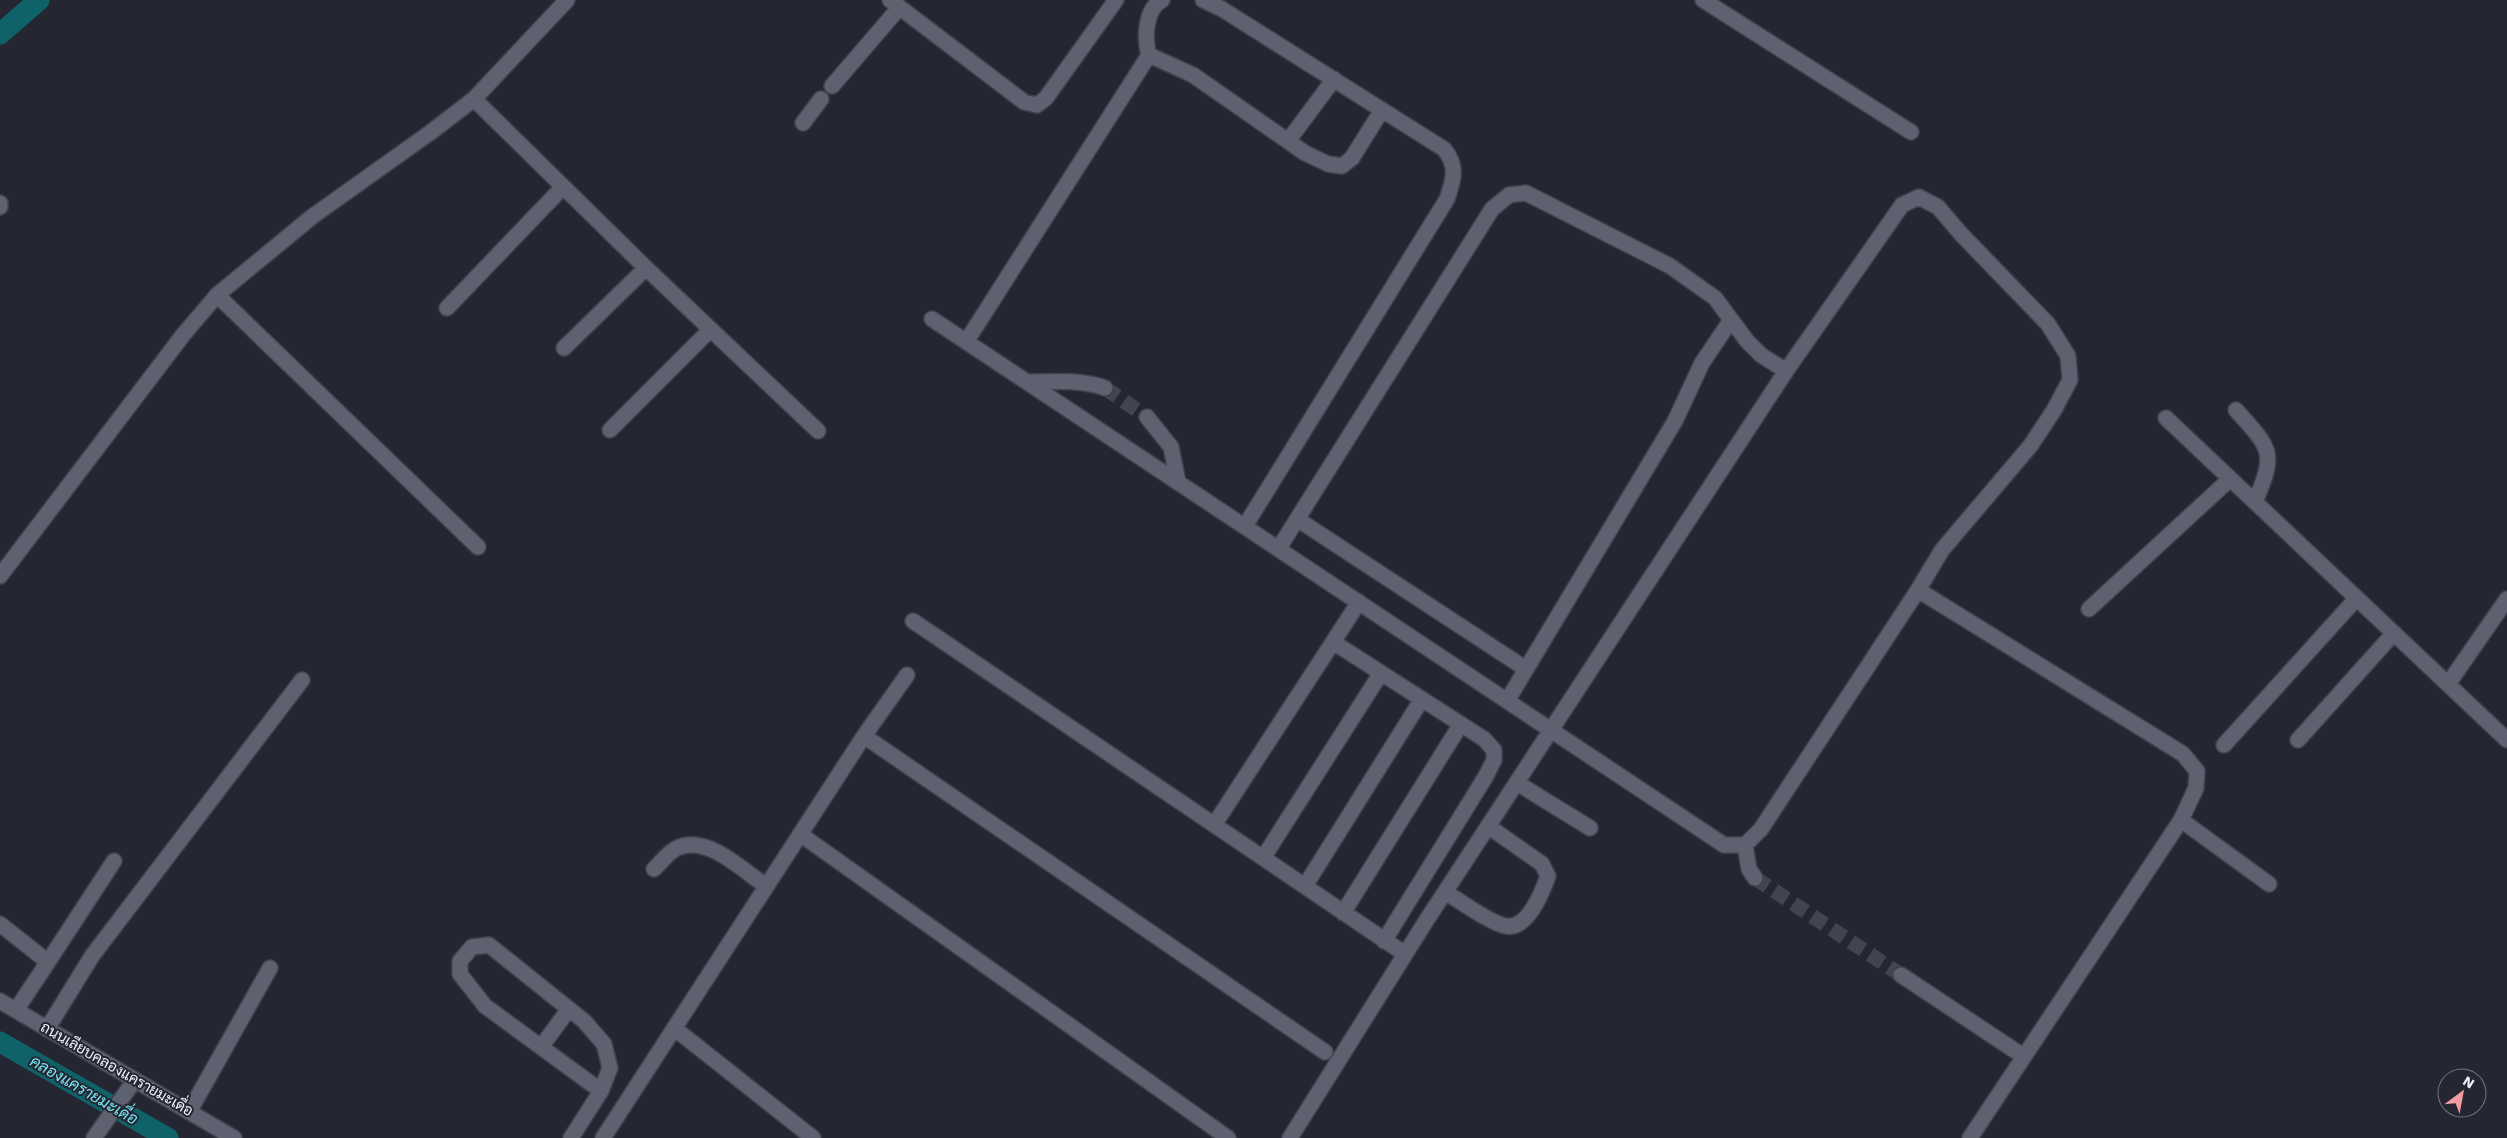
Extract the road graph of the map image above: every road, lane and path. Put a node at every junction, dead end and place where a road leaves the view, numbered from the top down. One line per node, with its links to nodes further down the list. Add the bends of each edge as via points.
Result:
1 (567, 0): 10 (street)
2 (1116, 0): 6 (street, via 1046,98 1037,105 1024,102)
3 (1162, 0): 7 (street, via 1156,3 1147,27 1145,43)
4 (1203, 0): 8 (street)
5 (1704, 0): 14 (street)
6 (894, 4): 9 (street)
7 (1149, 55): 15 (street, via 1193,75); 23 (street)
8 (1334, 79): 12 (street); 15 (street)
9 (832, 86)
10 (474, 99): 16 (street); 18 (street, via 313,216)
11 (821, 100): 13 (street)
12 (1382, 110): 15 (street, via 1352,158 1342,166 1320,160); 37 (street, via 1444,149 1453,160 1453,182 1447,199)
13 (803, 123)
14 (1910, 132)
15 (1288, 141)
16 (563, 187): 17 (street); 19 (street)
17 (646, 268): 22 (street); 24 (street)
18 (217, 295): 38 (street); 40 (street)
19 (448, 308)
20 (932, 319): 23 (street)
21 (1731, 320): 25 (street, via 1761,355); 36 (street, via 1715,298 1670,266 1526,193 1509,195 1492,209); 49 (street, via 1702,363 1675,420)
22 (710, 330): 31 (street); 32 (street)
23 (966, 342): 26 (street)
24 (564, 348)
25 (1786, 371): 41 (street, via 1902,205 1919,197 1938,206 2048,324 2068,356 2070,380 2054,410 2031,445 1942,550); 57 (street)
26 (1028, 382): 27 (street, via 1064,382); 34 (street)
27 (1105, 388)
28 (2236, 410): 35 (street, via 2260,436 2269,456 2267,473)
29 (1147, 417): 34 (street, via 1171,447)
30 (2166, 418): 33 (street)
31 (610, 430)
32 (818, 432)
33 (2230, 479): 35 (street); 45 (street)
34 (1178, 482): 37 (street)
35 (2255, 502): 42 (street)
36 (1297, 519): 39 (street); 49 (street)
37 (1245, 526): 39 (street)
38 (478, 547)
39 (1279, 548): 44 (street)
40 (0, 576)
41 (1918, 590): 63 (street, via 2182,754 2197,772 2196,788); 68 (street, via 1761,829)
42 (2356, 599): 47 (street); 61 (street)
43 (2507, 599): 53 (street)
44 (1358, 602): 48 (street); 55 (street)
45 (2089, 608)
46 (913, 621): 64 (street)
47 (2394, 633): 53 (street); 59 (street)
48 (1333, 642): 50 (street); 64 (street)
49 (1526, 669): 55 (street)
50 (1381, 673): 54 (street); 69 (street)
51 (907, 675): 58 (street)
52 (302, 680): 88 (street, via 92,956)
53 (2448, 684): 60 (street)
54 (1422, 699): 56 (street); 75 (street)
55 (1507, 701): 57 (street)
56 (1461, 724): 77 (street); 79 (street, via 1484,739 1494,750 1494,760)
57 (1551, 730): 62 (street); 68 (street, via 1724,845)
58 (864, 736): 67 (street); 90 (street)
59 (2298, 740)
60 (2507, 740)
61 (2224, 745)
62 (1516, 783): 65 (street); 66 (street)
63 (2182, 820): 73 (street); 91 (street)
64 (1214, 825): 69 (street)
65 (1488, 826): 76 (street); 76 (street, via 1542,864 1548,876 1525,920 1515,926 1503,926)
66 (1590, 828)
67 (800, 834): 74 (street); 100 (street)
68 (1745, 845): 72 (street, via 1749,869)
69 (1263, 858): 75 (street)
70 (114, 860): 81 (street)
71 (654, 869): 74 (street, via 675,849 690,844 711,849)
72 (1755, 878)
73 (2269, 884)
74 (766, 886): 87 (street)
75 (1305, 886): 77 (street)
76 (1445, 892): 80 (street)
77 (1343, 913): 79 (street)
78 (0, 924): 81 (street)
79 (1384, 941): 80 (street)
80 (1405, 954): 101 (street)
81 (48, 962): 86 (street)
82 (270, 968): 94 (street)
83 (1901, 975): 91 (street)
84 (0, 1001): 86 (street, ถนนเลียบคลองแครายมะเดื่อ)
85 (569, 1009): 89 (street); 89 (street, via 489,945 472,947 460,960 460,974 485,1006); 93 (street, via 604,1044 610,1068)
86 (16, 1010): 88 (street, ถนนเลียบคลองแครายมะเดื่อ)
87 (674, 1028): 98 (street); 99 (street)
88 (47, 1029): 92 (street, ถนนเลียบคลองแครายมะเดื่อ)
89 (541, 1047): 93 (street)
90 (1325, 1052)
91 (2023, 1056): 102 (street)
92 (134, 1081): 94 (street, ถนนเลียบคลองแครายมะเดื่อ); 95 (street)
93 (601, 1091): 97 (street)
94 (189, 1112): 96 (street, ถนนเลียบคลองแครายมะเดื่อ)
95 (94, 1138)
96 (234, 1138)
97 (570, 1138)
98 (603, 1138)
99 (813, 1138)
100 (1228, 1138)
101 (1290, 1138)
102 (1970, 1138)

